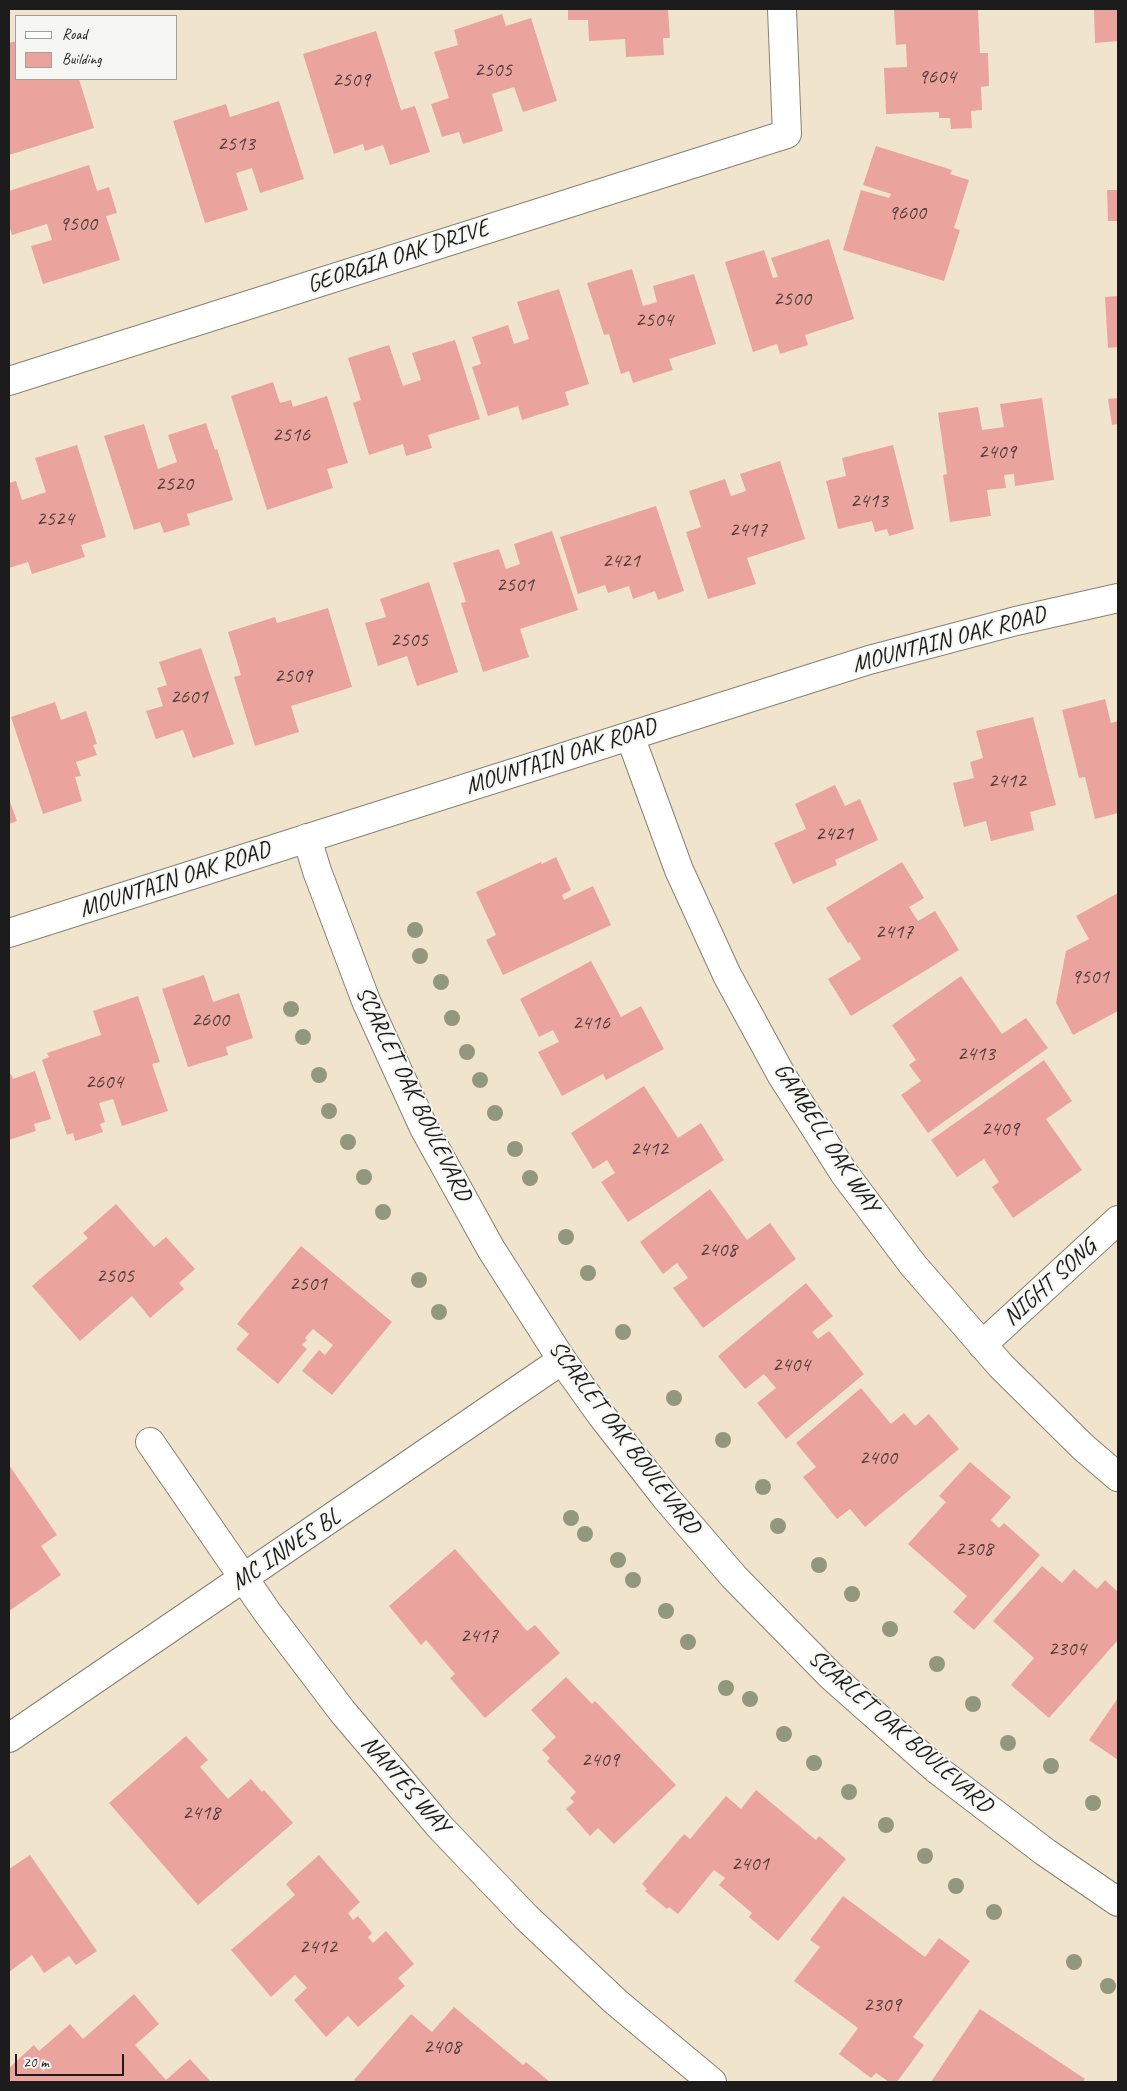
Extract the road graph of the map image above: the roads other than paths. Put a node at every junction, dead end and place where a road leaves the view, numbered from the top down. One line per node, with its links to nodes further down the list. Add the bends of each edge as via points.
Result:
1 (782, 9): 2 (street, GEORGIA OAK DRIVE, via 787,134)
2 (9, 381)
3 (1118, 598): 4 (street, MOUNTAIN OAK ROAD, via 1016,620 869,660)
4 (630, 736): 5 (street, MOUNTAIN OAK ROAD); 8 (street, GAMBELL OAK WAY, via 679,870 728,975 782,1076 844,1173 913,1265)
5 (307, 838): 6 (street, MOUNTAIN OAK ROAD); 9 (street, SCARLET OAK BOULEVARD, via 366,1001 424,1128 491,1249)
6 (9, 933)
7 (1118, 1220): 8 (street, NIGHT SONG)
8 (982, 1345): 11 (street, GAMBELL OAK WAY)
9 (562, 1360): 12 (street, MC INNES BL); 14 (street, SCARLET OAK BOULEVARD, via 666,1498 734,1577 831,1676 935,1768 1045,1852)
10 (150, 1442): 12 (street, NANTES WAY)
11 (1118, 1478)
12 (244, 1578): 13 (street, MC INNES BL); 15 (street, NANTES WAY, via 342,1711 440,1827 526,1917 609,1996)
13 (9, 1738)
14 (1118, 1902)
15 (712, 2082)

